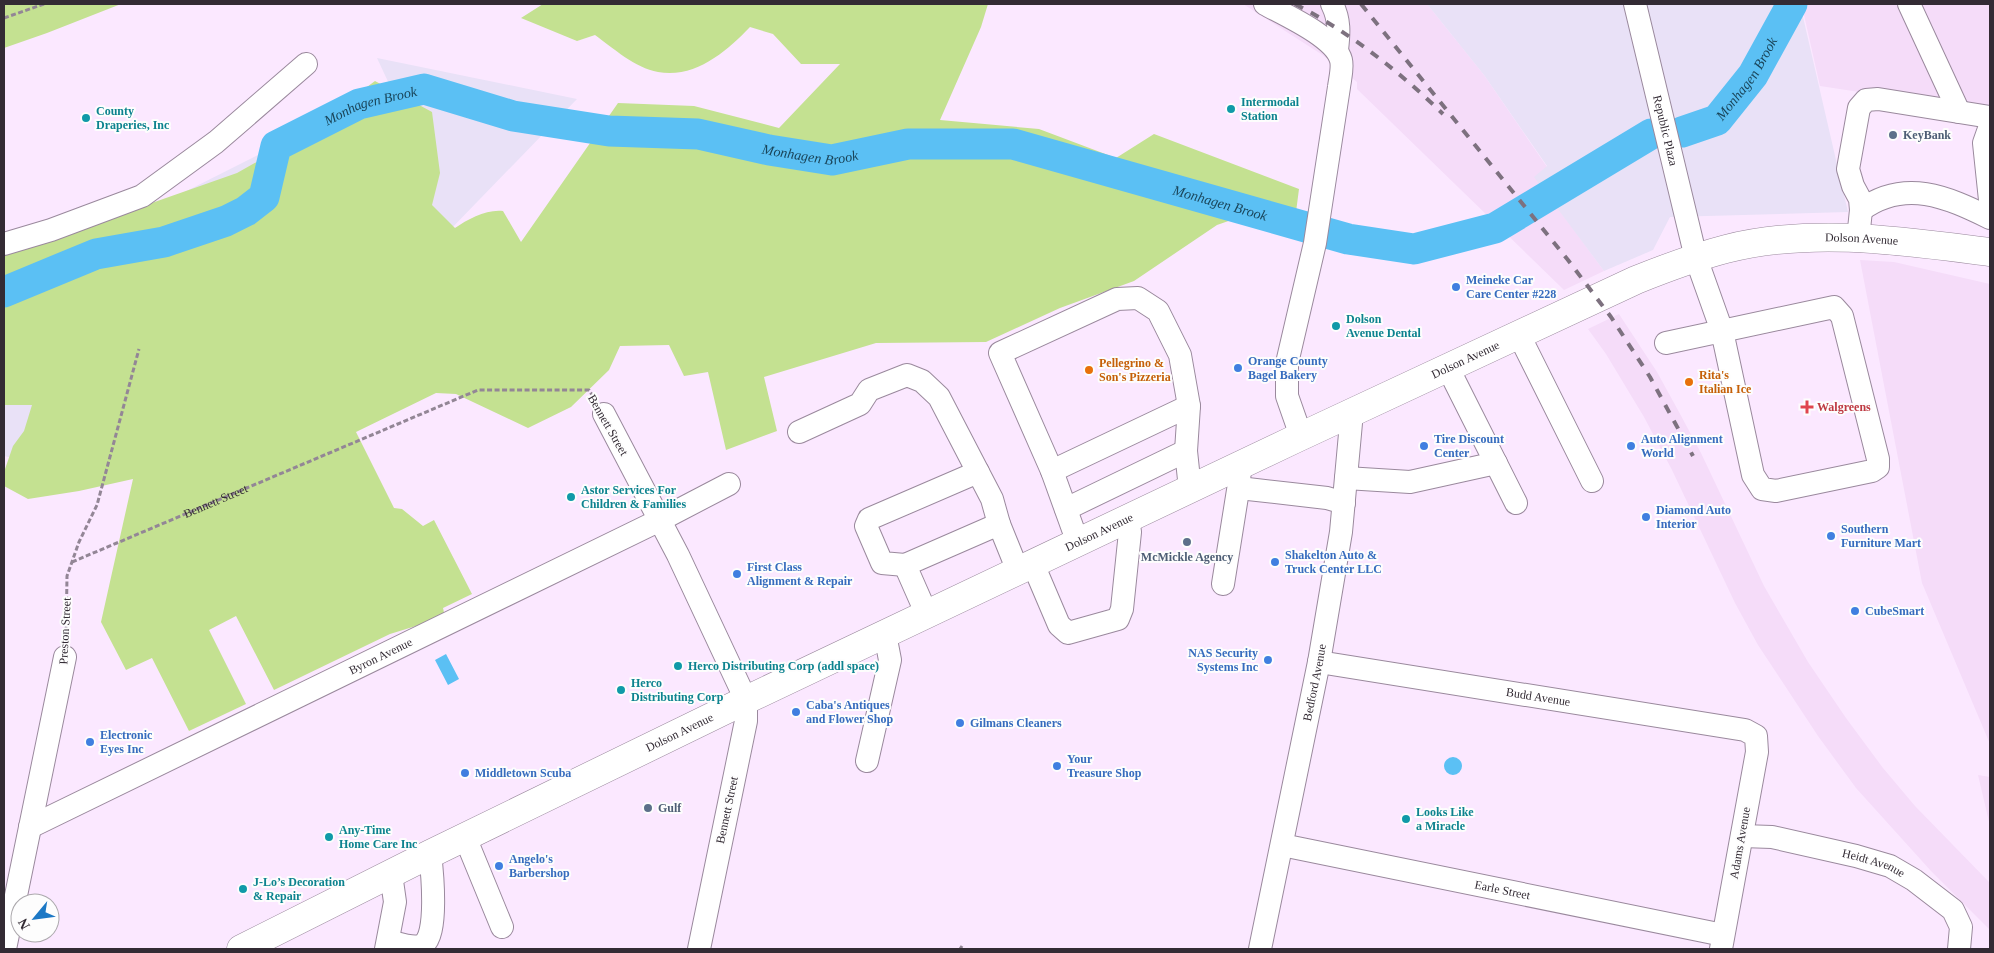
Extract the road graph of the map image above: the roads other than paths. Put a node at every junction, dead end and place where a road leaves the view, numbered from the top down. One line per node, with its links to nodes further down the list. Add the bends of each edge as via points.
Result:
1 (1264, 4): 5 (street, via 1326,40)
2 (1332, 4): 5 (street, via 1340,31)
3 (1635, 4): 16 (street, Republic Plaza)
4 (1909, 4): 7 (street)
5 (1336, 50): 25 (street, via 1341,62 1340,87 1320,215 1287,363 1287,396)
6 (306, 64): 14 (street, via 216,142 142,196)
7 (1959, 112): 8 (street); 11 (street, via 1878,99 1866,100 1860,108 1848,170)
8 (1990, 117)
9 (1990, 126): 10 (street, via 1984,143)
10 (1990, 200)
11 (1861, 210): 12 (street, via 1885,198 1926,193 1960,203); 13 (street)
12 (1990, 218)
13 (1858, 239): 15 (main road, Dolson Avenue); 16 (main road, Dolson Avenue, via 1792,239 1727,249)
14 (4, 244)
15 (1990, 252)
16 (1696, 258): 17 (street, Republic Plaza); 18 (main road, Dolson Avenue, via 1636,280)
17 (1722, 331): 17 (street, Republic Plaza, via 1834,307 1842,316 1878,466 1872,471 1776,492 1762,489 1753,475); 19 (street)
18 (1519, 335): 20 (main road, Dolson Avenue); 32 (street)
19 (1666, 344)
20 (1448, 368): 22 (main road, Dolson Avenue); 27 (street)
21 (1189, 406): 26 (street); 28 (street); 28 (street, via 1180,355 1158,311 1138,298 1117,299 1000,353)
22 (1352, 412): 25 (main road, Dolson Avenue); 31 (street, Bedford Avenue)
23 (604, 414): 39 (street, Bennett Street)
24 (799, 432): 29 (street, via 860,404 869,390 907,375 922,381 939,397)
25 (1300, 436): 30 (main road, Dolson Avenue)
26 (1186, 451): 34 (street); 37 (street)
27 (1496, 463): 31 (street, via 1410,482); 36 (street)
28 (1052, 471): 37 (street)
29 (978, 472): 40 (street, via 992,499); 42 (street, via 869,519 866,526 882,563)
30 (1239, 477): 34 (main road, Dolson Avenue); 35 (street); 44 (street)
31 (1346, 478): 35 (street, Bedford Avenue)
32 (1592, 481)
33 (729, 484): 39 (street, Byron Avenue)
34 (1190, 489): 38 (main road, Dolson Avenue, via 1157,513)
35 (1344, 503): 48 (street, Bedford Avenue)
36 (1516, 503)
37 (1066, 509): 41 (street)
38 (1128, 519): 41 (main road, Dolson Avenue); 43 (street, via 1130,532 1122,610 1118,619 1068,634 1059,625)
39 (660, 520): 49 (street, Bennett Street); 52 (street, Byron Avenue)
40 (999, 524): 42 (street); 43 (street)
41 (1078, 543): 43 (main road, Dolson Avenue)
42 (905, 565): 45 (street)
43 (1026, 568): 45 (main road, Dolson Avenue)
44 (1223, 584)
45 (926, 614): 46 (main road, Dolson Avenue)
46 (886, 634): 49 (main road, Dolson Avenue); 51 (street, via 890,660)
47 (66, 657): 52 (street, Preston Street)
48 (1319, 662): 50 (street, Budd Avenue, via 1745,730); 55 (street, Bedford Avenue)
49 (746, 700): 54 (main road, Dolson Avenue); 64 (street, Bennett Street, via 746,721)
50 (1756, 736): 53 (street, Adams Avenue, via 1757,752)
51 (867, 761)
52 (30, 827): 62 (street, Preston Street)
53 (1742, 836): 60 (street, Adams Avenue); 66 (street, Heidt Avenue, via 1772,837 1890,866 1953,910 1961,927)
54 (465, 837): 56 (main road, Dolson Avenue); 58 (street)
55 (1282, 845): 60 (street, Earle Street); 65 (street, Bedford Avenue)
56 (430, 854): 57 (main road, Dolson Avenue); 61 (street, via 434,888 430,936 426,944 420,946)
57 (391, 874): 59 (main road, Dolson Avenue); 61 (street, via 395,902)
58 (502, 927)
59 (272, 942): 63 (main road, Dolson Avenue)
60 (1722, 942)
61 (387, 945)
62 (5, 949)
63 (241, 949)
64 (699, 949)
65 (1260, 949)
66 (1959, 949)

